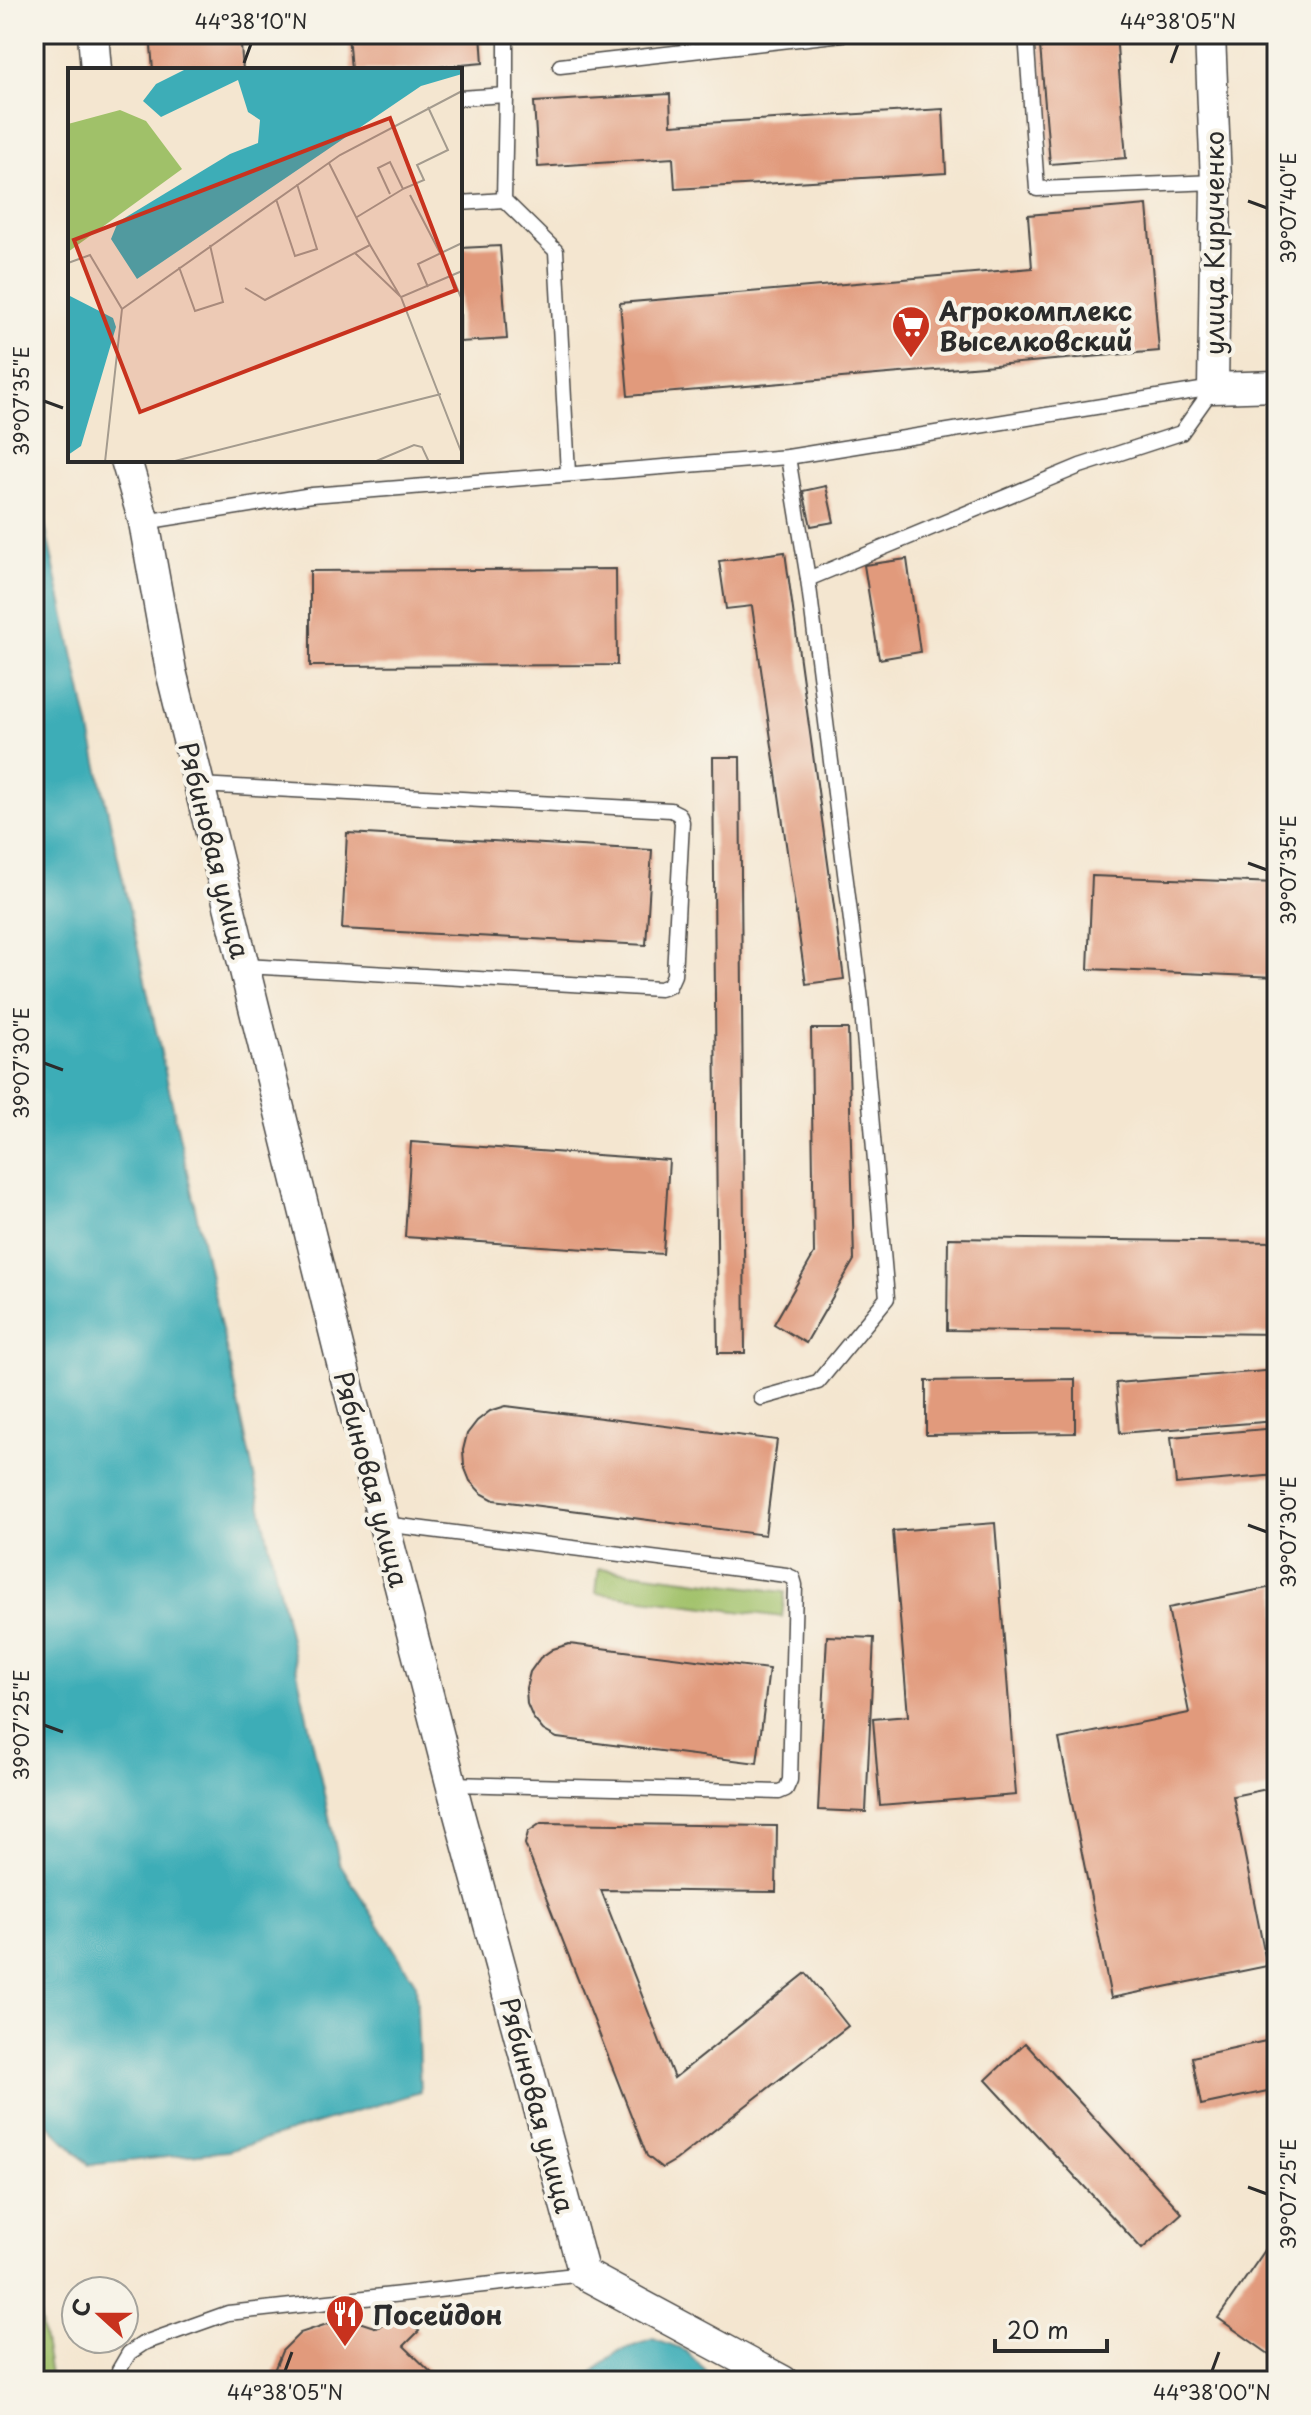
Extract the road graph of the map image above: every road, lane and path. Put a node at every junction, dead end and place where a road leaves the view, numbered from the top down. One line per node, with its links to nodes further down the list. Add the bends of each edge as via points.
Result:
1 (93, 34): 7 (street)
2 (506, 34): 8 (lane)
3 (843, 34): 6 (lane)
4 (1026, 34): 10 (lane, via 1037,189)
5 (1210, 34): 10 (street, улица Кириченко)
6 (560, 66)
7 (96, 68)
8 (506, 95): 9 (lane); 11 (lane)
9 (462, 98)
10 (1216, 182): 14 (street, улица Кириченко)
11 (504, 200): 12 (lane); 17 (lane, via 556,251)
12 (462, 203)
13 (1277, 386): 14 (street, улица Кириченко)
14 (1213, 388): 15 (lane); 19 (lane, via 1181,433 1080,466)
15 (788, 457): 17 (lane); 19 (lane)
16 (127, 462): 18 (street, Рябиновая улица)
17 (568, 473): 18 (lane, via 312,495)
18 (144, 522): 20 (street, Рябиновая улица, via 171,671)
19 (808, 579): 22 (lane, via 861,1000 887,1298 818,1382)
20 (199, 785): 21 (street, Рябиновая улица); 21 (lane, via 671,810 682,822 674,975 669,986 660,989)
21 (244, 966): 23 (street, Рябиновая улица)
22 (761, 1398)
23 (384, 1524): 24 (street, Рябиновая улица); 24 (lane, via 786,1575 795,1585 786,1789)
24 (452, 1784): 25 (street, Рябиновая улица)
25 (584, 2274): 26 (lane, via 228,2313 144,2343 129,2353); 27 (street)
26 (117, 2381)
27 (783, 2381)

